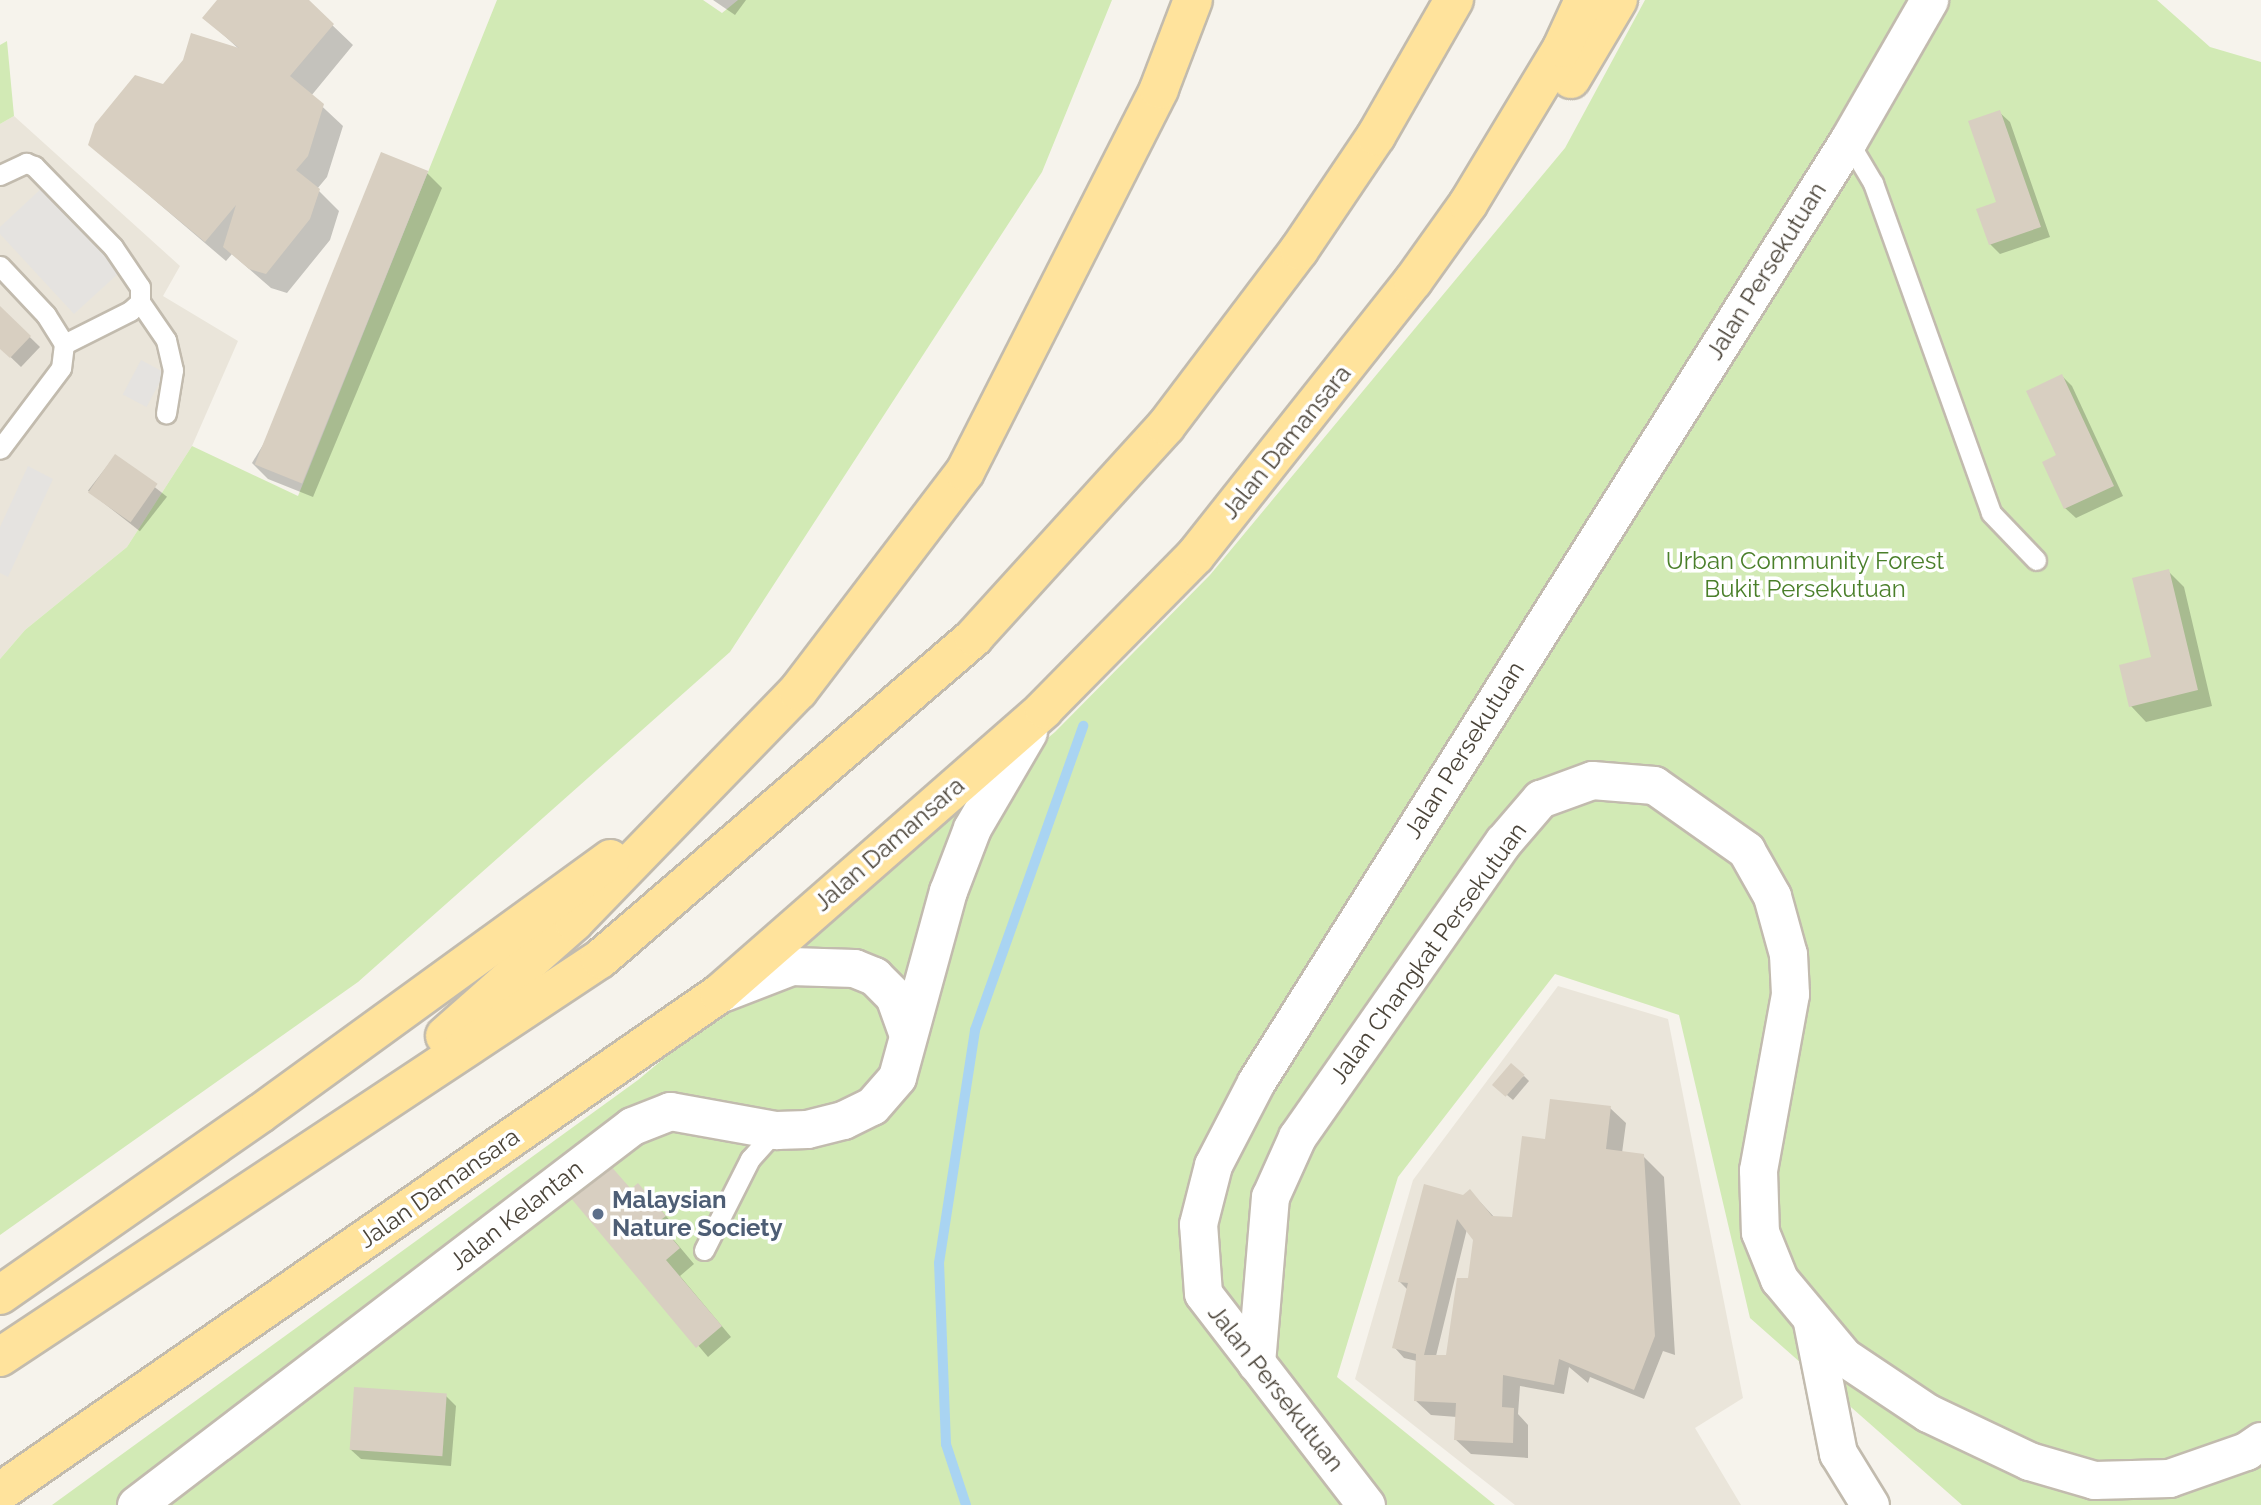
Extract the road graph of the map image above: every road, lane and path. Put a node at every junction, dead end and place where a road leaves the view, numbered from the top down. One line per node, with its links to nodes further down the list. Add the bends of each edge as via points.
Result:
1 (1194, 0): 16 (main road, via 1159,89 965,472 798,691)
2 (1454, 0): 19 (main road, via 1376,136 1299,250 1166,426 974,637 600,959)
3 (1584, 0): 8 (main road, Jalan Damansara, via 1562,48)
4 (1618, 0): 8 (main road, via 1554,108)
5 (1929, 0): 6 (street, Jalan Persekutuan)
6 (1848, 141): 14 (lane, via 1872,183 1990,513); 25 (street, Jalan Persekutuan, via 1256,1082 1213,1165 1198,1224 1203,1293)
7 (0, 175): 10 (lane, via 26,163 34,166 113,247 140,287)
8 (1468, 204): 15 (main road, Jalan Damansara, via 1329,390 1195,556)
9 (0, 266): 11 (lane, via 46,314)
10 (140, 302): 11 (lane); 12 (lane, via 166,340 173,370)
11 (64, 344): 13 (lane, via 61,368)
12 (166, 413)
13 (0, 449)
14 (2036, 560)
15 (1044, 709): 17 (main road, Jalan Damansara); 18 (street, Jalan Kelantan, via 1001,772 972,828 948,891)
16 (700, 794): 19 (main road, via 574,922); 22 (main road, via 261,1113)
17 (719, 994): 18 (street, via 791,967 854,968 874,976 894,996); 27 (main road, Jalan Damansara)
18 (908, 1034): 20 (street, Jalan Kelantan, via 897,1077 872,1106 843,1120)
19 (344, 1126): 24 (main road)
20 (776, 1130): 21 (lane, via 750,1159); 28 (street, Jalan Kelantan, via 670,1111 632,1126)
21 (704, 1250)
22 (0, 1295)
23 (1812, 1322): 25 (street, Jalan Changkat Persekutuan, via 1779,1279 1760,1232 1758,1170 1790,994 1788,954 1772,896 1746,850 1654,785 1592,780 1540,799 1503,842 1297,1137 1270,1197); 26 (street, Jalan Changkat Persekutuan, via 1844,1357 1928,1413 2029,1461 2094,1480 2169,1478 2246,1451); 30 (street, Jalan Changkat Persekutuan, via 1838,1453)
24 (0, 1357)
25 (1256, 1363): 29 (street, Jalan Persekutuan)
26 (2261, 1441)
27 (0, 1492)
28 (136, 1505)
29 (1366, 1505)
30 (1870, 1505)

